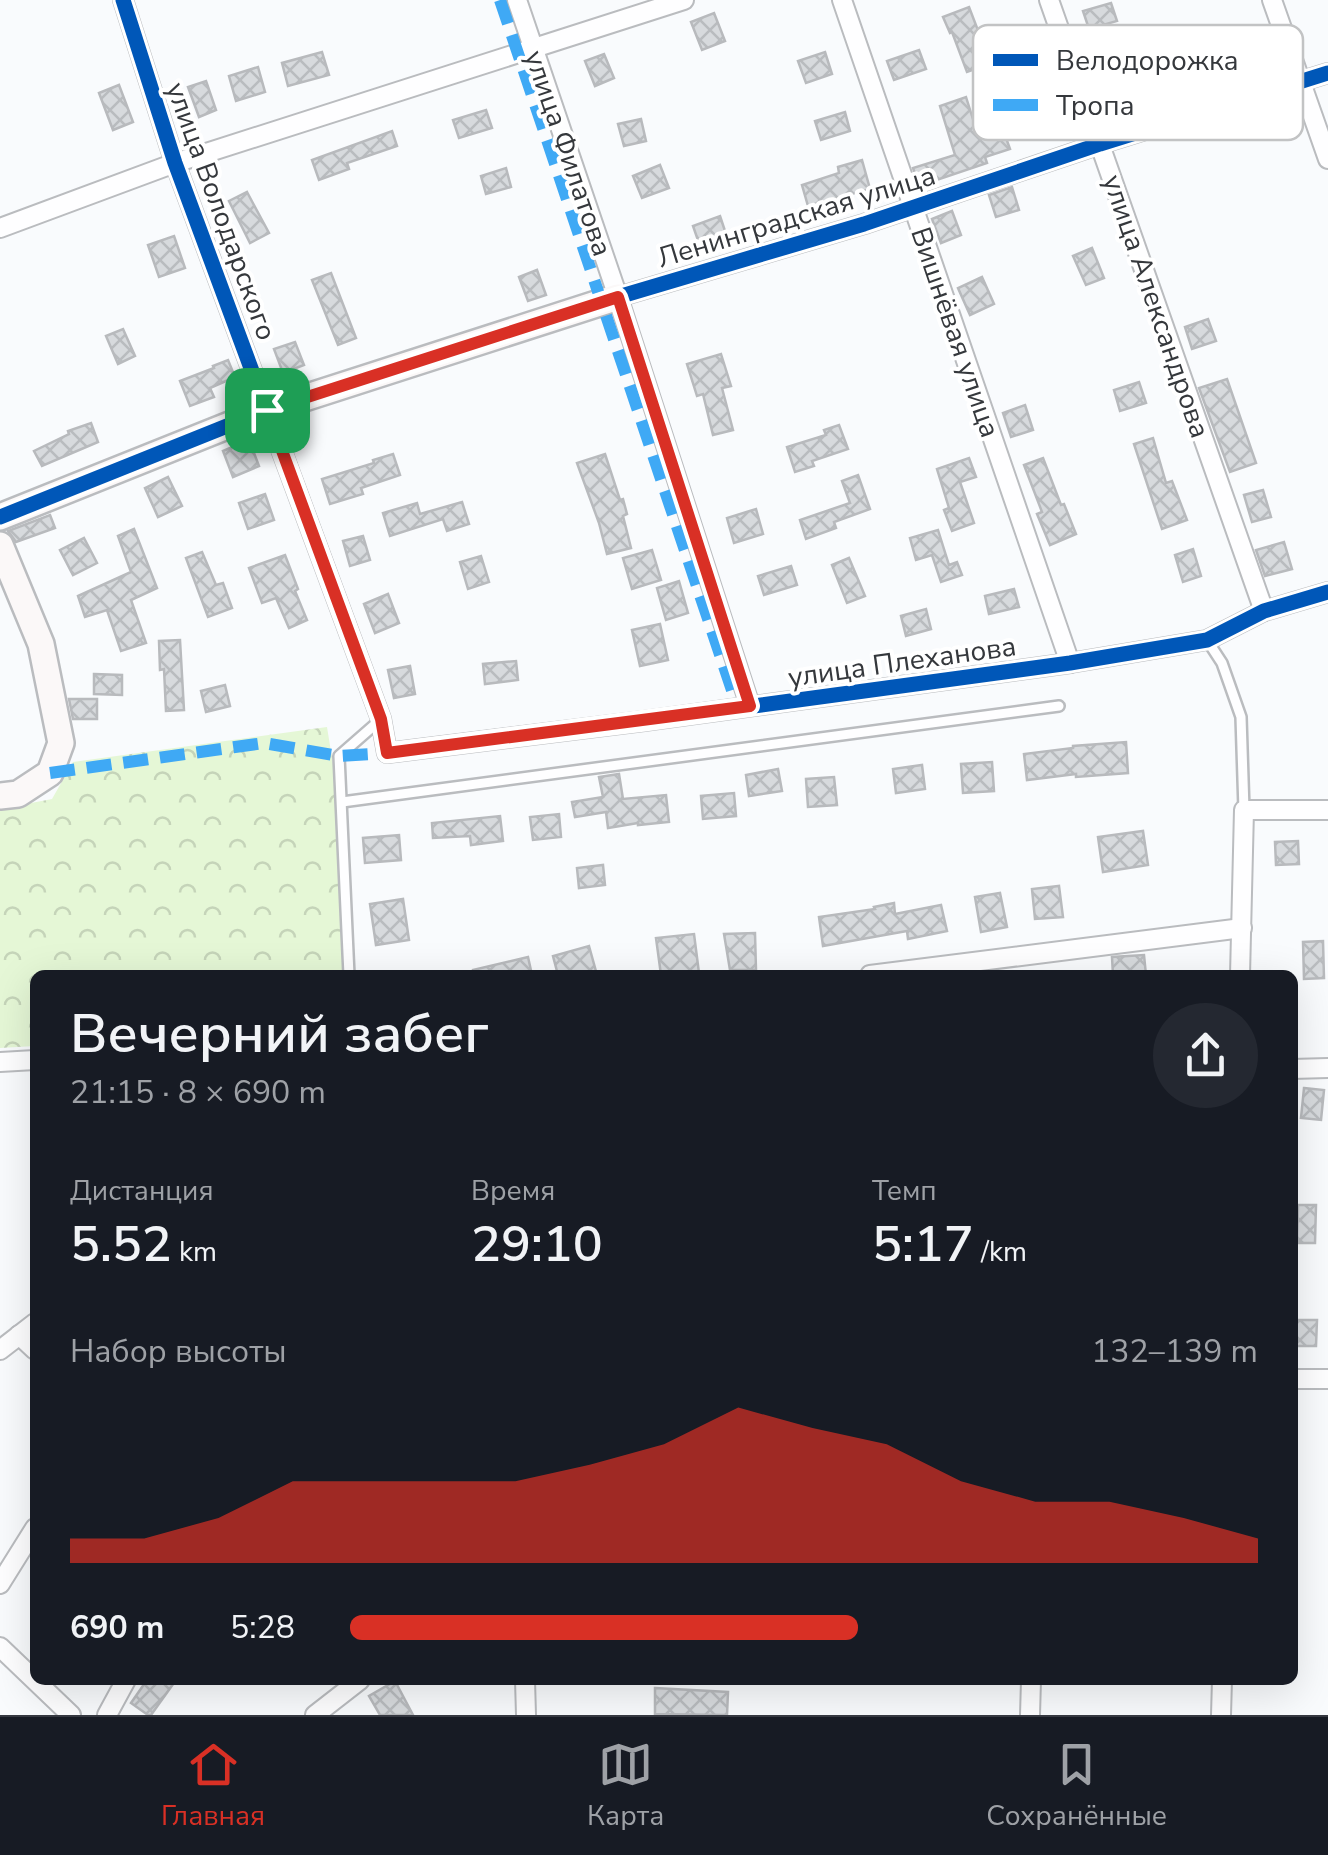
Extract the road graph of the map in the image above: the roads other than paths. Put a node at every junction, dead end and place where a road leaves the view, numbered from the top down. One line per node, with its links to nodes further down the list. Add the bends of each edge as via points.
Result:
1 (123, 0): 17 (street, улица Володарского)
2 (517, 0): 9 (street, улица Филатова)
3 (684, 0): 9 (street)
4 (842, 0): 18 (street, Вишнёвая улица)
5 (1050, 0): 7 (street, улица Александрова)
6 (1272, 0): 8 (street)
7 (1059, 25)
8 (1280, 25)
9 (534, 50): 17 (street); 20 (street, улица Филатова)
10 (1328, 73): 11 (street, Ленинградская улица)
11 (1303, 81)
12 (1303, 93): 16 (street)
13 (1099, 140): 15 (street, улица Александрова)
14 (1113, 140): 15 (street, Ленинградская улица)
15 (1100, 144): 18 (street, Ленинградская улица); 25 (street, улица Александрова)
16 (1328, 160)
17 (175, 164): 19 (street); 21 (street, улица Володарского)
18 (912, 206): 20 (street, Ленинградская улица); 27 (street, Вишнёвая улица)
19 (0, 228)
20 (618, 297): 21 (street, Ленинградская улица); 28 (street, улица Филатова)
21 (267, 410): 22 (street, Ленинградская улица); 30 (street, улица Володарского)
22 (0, 517)
23 (0, 546): 31 (street, via 42,644 60,743 50,773)
24 (1328, 592): 25 (street, улица Плеханова)
25 (1264, 612): 26 (street, улица Плеханова)
26 (1207, 640): 27 (street, улица Плеханова); 33 (lane, via 1241,717)
27 (1070, 663): 28 (street, улица Плеханова)
28 (750, 706): 30 (street, улица Плеханова, via 387,753)
29 (1059, 706): 32 (lane)
30 (381, 719): 32 (lane, via 339,756)
31 (9, 795)
32 (342, 802): 36 (lane)
33 (1244, 810): 34 (street); 35 (street)
34 (1328, 810)
35 (1242, 928): 37 (street); 38 (street)
36 (350, 970)
37 (910, 970)
38 (1240, 970)
39 (30, 1060): 40 (street)
40 (0, 1062)
41 (1298, 1068): 42 (street)
42 (1328, 1068)
43 (30, 1328): 44 (street)
44 (19, 1336): 45 (street); 46 (street)
45 (30, 1346)
46 (0, 1350)
47 (1298, 1379): 48 (street)
48 (1328, 1379)
49 (30, 1536): 50 (street)
50 (0, 1584)
51 (0, 1647): 52 (street)
52 (30, 1676)
53 (40, 1685): 59 (street)
54 (123, 1685): 60 (street)
55 (354, 1685): 61 (street)
56 (525, 1685): 62 (street)
57 (1031, 1685): 63 (street)
58 (1222, 1685): 64 (street)
59 (71, 1715)
60 (107, 1715)
61 (315, 1715)
62 (526, 1715)
63 (1030, 1715)
64 (1221, 1715)

